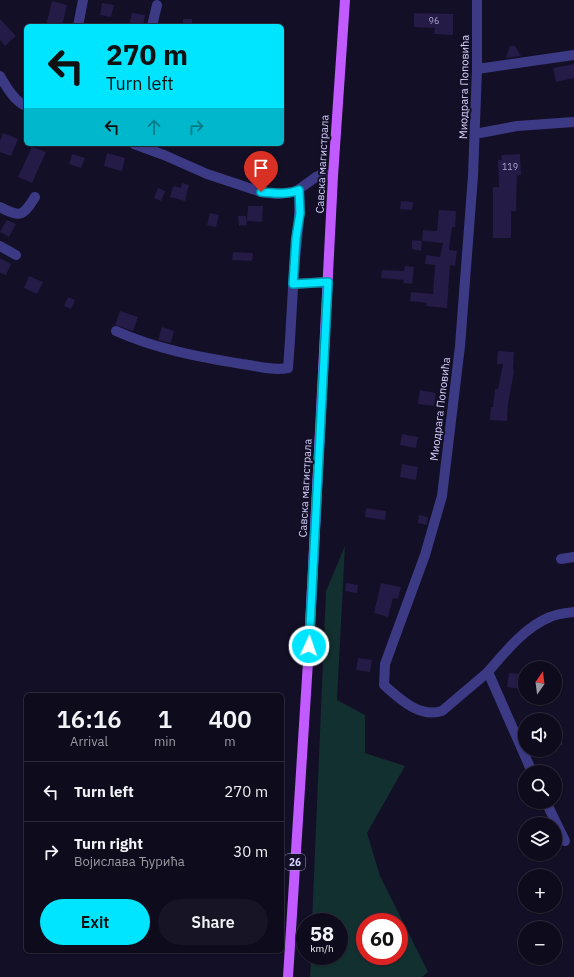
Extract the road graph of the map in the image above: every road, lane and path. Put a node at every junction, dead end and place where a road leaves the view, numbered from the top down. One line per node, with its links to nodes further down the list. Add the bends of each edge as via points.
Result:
1 (82, 0): 5 (street)
2 (344, 0): 14 (main road, Савска магистрала / 26)
3 (477, 0): 8 (street, Миодрага Поповића)
4 (156, 5): 6 (street)
5 (78, 24)
6 (152, 24)
7 (574, 55): 8 (street)
8 (477, 69): 12 (street, Миодрага Поповића)
9 (0, 76): 10 (street)
10 (24, 105)
11 (574, 122): 12 (street, via 517,126)
12 (475, 133): 26 (street, Миодрага Поповића, via 460,346 442,496 425,555 385,664 384,686 410,707 437,712 442,711)
13 (139, 146): 15 (street, via 207,174 261,192 277,194)
14 (334, 176): 15 (street, via 316,176); 20 (main road, Савска магистрала / 26)
15 (299, 190): 21 (street, via 300,213)
16 (35, 197): 17 (street, via 26,211 20,214)
17 (0, 207)
18 (0, 246): 19 (street)
19 (16, 255)
20 (328, 282): 21 (street); 30 (main road, Савска магистрала / 26)
21 (293, 284): 22 (street, via 288,368 265,368 195,356)
22 (116, 331)
23 (574, 557): 24 (street)
24 (561, 559)
25 (574, 612): 26 (street, via 550,617 534,626)
26 (488, 672): 27 (street)
27 (529, 765)
28 (549, 809): 29 (street)
29 (565, 841)
30 (288, 977)

